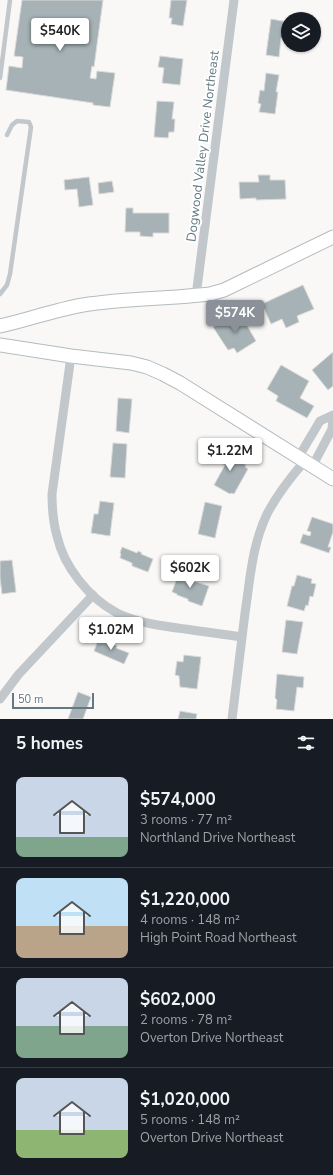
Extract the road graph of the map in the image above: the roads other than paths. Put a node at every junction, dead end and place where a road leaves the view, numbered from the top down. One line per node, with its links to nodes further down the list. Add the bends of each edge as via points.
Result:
1 (10, 0): 3 (lane)
2 (234, 0): 7 (street, Dogwood Valley Drive Northeast)
3 (0, 78)
4 (7, 135): 6 (lane, via 17,121 29,122 31,127 10,274 7,285)
5 (333, 237): 7 (street, via 224,290)
6 (0, 294)
7 (196, 296): 8 (street, via 83,305)
8 (0, 326)
9 (0, 345): 10 (street)
10 (71, 356): 13 (street, via 131,363 163,374); 15 (street, via 52,494 52,513 65,559 78,579)
11 (333, 415): 13 (street, via 320,421)
12 (333, 418): 13 (street, via 332,429)
13 (305, 462): 14 (street); 16 (street, via 278,495 260,533 252,565)
14 (333, 480)
15 (93, 595): 16 (street, via 118,613 141,621); 17 (street)
16 (242, 637): 18 (street)
17 (0, 699)
18 (232, 719)

